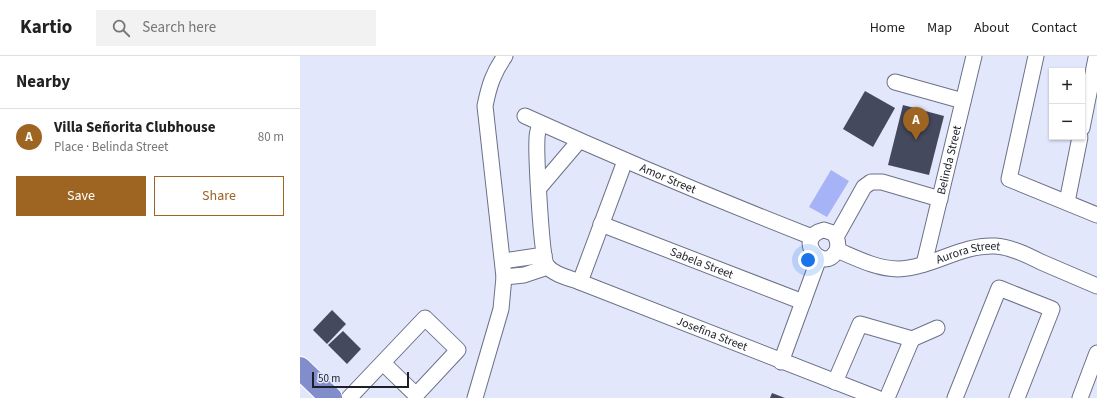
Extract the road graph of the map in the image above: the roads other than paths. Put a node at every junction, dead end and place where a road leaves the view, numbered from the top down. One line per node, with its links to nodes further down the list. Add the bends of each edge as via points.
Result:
1 (505, 56): 21 (street, via 490,83 485,106)
2 (974, 56): 6 (street, Belinda Street)
3 (1036, 56): 15 (street, via 1009,179)
4 (1094, 57): 7 (street)
5 (895, 82): 6 (street)
6 (963, 101): 14 (street, Belinda Street)
7 (1085, 110)
8 (525, 116): 9 (street, Amor Street)
9 (540, 123): 10 (street, Amor Street); 13 (street, via 537,146)
10 (579, 140): 12 (street, Amor Street); 13 (street)
11 (1079, 140): 15 (street)
12 (625, 161): 17 (street); 18 (street, Amor Street)
13 (539, 188): 22 (street)
14 (940, 199): 19 (street, via 882,182 871,182 864,187); 23 (street, Belinda Street)
15 (1067, 202): 16 (street)
16 (1097, 215)
17 (601, 224): 25 (street); 27 (street, Sabela Street)
18 (812, 237): 19 (street, via 824,230 832,233); 20 (street, via 811,249)
19 (836, 244): 20 (street, via 835,254 828,258); 23 (street, Aurora Street, via 887,268 898,269)
20 (819, 258): 27 (street)
21 (503, 261): 22 (street); 24 (street)
22 (546, 261): 24 (street, via 524,274); 25 (street, Josefina Street, via 554,271)
23 (924, 264): 26 (street, Aurora Street, via 981,247 996,246 1021,253)
24 (504, 277): 37 (street, via 501,309)
25 (580, 282): 31 (street, Josefina Street)
26 (1097, 286)
27 (803, 302): 31 (street)
28 (937, 328): 29 (street)
29 (912, 338): 34 (street, via 860,324); 39 (street)
30 (1097, 354): 42 (street)
31 (780, 362): 34 (street, Josefina Street)
32 (383, 363): 32 (street, via 425,318 458,350 416,395); 36 (street)
33 (300, 368): 35 (highway)
34 (835, 382): 38 (street, Josefina Street)
35 (331, 398)
36 (349, 398)
37 (475, 398)
38 (877, 398)
39 (887, 398)
40 (955, 398): 41 (street, via 999,288 1052,309)
41 (1017, 398)
42 (1080, 398)

